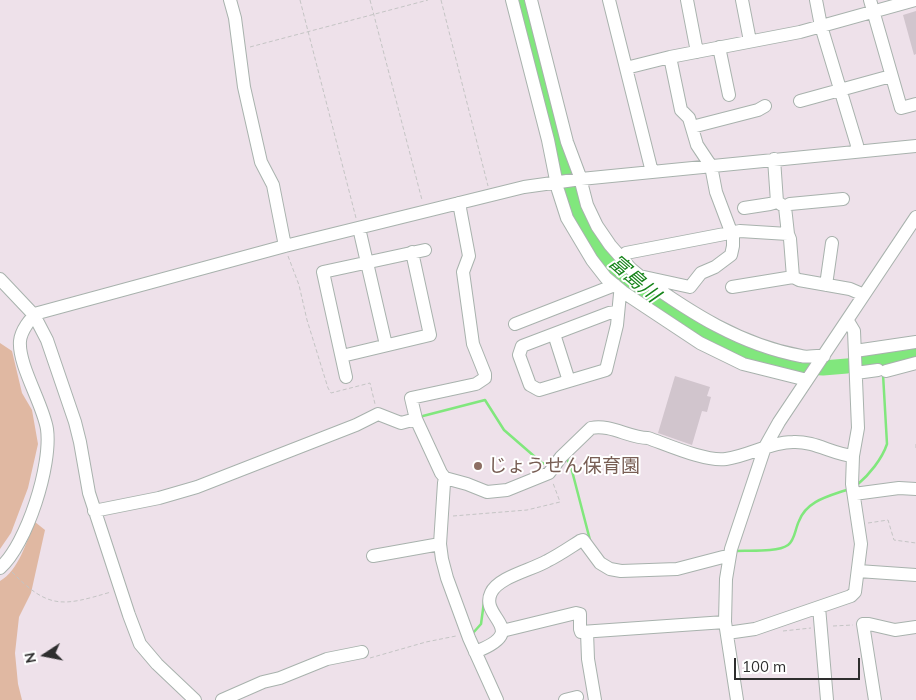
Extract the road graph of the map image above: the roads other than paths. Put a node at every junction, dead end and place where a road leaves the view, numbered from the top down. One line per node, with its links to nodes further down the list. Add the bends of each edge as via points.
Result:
1 (230, 0): 39 (street, via 244,86 261,162 273,185)
2 (512, 0): 29 (street)
3 (531, 0): 28 (street)
4 (609, 0): 15 (street)
5 (687, 0): 13 (street)
6 (742, 0): 11 (street)
7 (816, 0): 10 (street)
8 (915, 0): 9 (street)
9 (871, 6): 10 (street); 16 (street)
10 (821, 26): 11 (street); 17 (street)
11 (750, 42): 12 (street)
12 (719, 47): 13 (street); 18 (street)
13 (697, 52): 14 (street)
14 (670, 57): 15 (street); 22 (street, via 681,110)
15 (626, 68): 27 (street)
16 (891, 76): 17 (street); 20 (street, via 901,108)
17 (840, 90): 19 (street); 24 (street)
18 (728, 95)
19 (800, 101)
20 (916, 104)
21 (765, 106): 22 (street)
22 (692, 127): 26 (street, via 697,145)
23 (916, 146): 24 (street)
24 (856, 151): 25 (street)
25 (774, 159): 26 (street); 32 (street)
26 (711, 166): 27 (street); 36 (street, via 716,192)
27 (652, 172): 28 (street)
28 (578, 179): 29 (street); 40 (street, via 597,226)
29 (558, 182): 31 (street); 47 (street, via 566,218 601,272)
30 (843, 199): 32 (street)
31 (459, 203): 35 (street); 64 (street, via 469,256 463,272 473,344 485,378 476,384 410,398)
32 (781, 204): 33 (street); 37 (street)
33 (744, 208)
34 (916, 217): 48 (street)
35 (359, 228): 39 (street); 41 (street)
36 (732, 232): 37 (street); 40 (street, via 626,253); 43 (street, via 730,255 715,268 701,273 690,287)
37 (788, 234): 42 (street)
38 (832, 243): 44 (street)
39 (285, 246): 50 (street)
40 (621, 259): 43 (street)
41 (367, 262): 55 (street); 55 (street, via 419,251 430,335); 57 (street, via 323,272)
42 (794, 277): 44 (street); 46 (street)
43 (642, 278): 58 (street, via 736,337 804,357)
44 (826, 285): 48 (street)
45 (3, 287): 50 (street)
46 (732, 287)
47 (619, 289): 49 (street); 52 (street); 62 (street, via 722,355 743,364)
48 (864, 295): 51 (street)
49 (617, 312): 53 (street); 63 (street, via 618,325 606,370)
50 (34, 316): 70 (street, via 47,340 74,422); 74 (street, via 22,335 20,347 47,428 48,447 26,529 17,548)
51 (848, 321): 56 (street, via 854,331); 58 (street)
52 (515, 324)
53 (554, 334): 63 (street); 63 (street, via 522,346 518,355 530,385 539,390)
54 (916, 342): 56 (street)
55 (386, 345): 57 (street)
56 (855, 353): 60 (street)
57 (342, 356): 61 (street)
58 (823, 357): 62 (street)
59 (916, 363): 60 (street)
60 (856, 372): 66 (street, via 858,428)
61 (346, 377)
62 (809, 378): 65 (street)
63 (569, 382)
64 (416, 419): 67 (street); 70 (street, via 401,423 378,414 197,487)
65 (765, 447): 66 (street, via 802,442); 67 (street, via 713,460 648,438 598,426 591,428 549,473 507,490 487,492); 73 (street)
66 (853, 456): 69 (street)
67 (445, 478): 71 (street)
68 (916, 490): 69 (street, via 899,488)
69 (854, 494): 75 (street, via 861,544)
70 (94, 510): 84 (street, via 140,644)
71 (440, 544): 72 (street); 83 (street, via 447,578)
72 (373, 556)
73 (729, 558): 79 (street); 80 (street, via 677,569 622,571 600,563 583,540 499,584 491,592 490,606)
74 (3, 565)
75 (858, 570): 76 (street); 77 (street, via 855,592 851,596)
76 (916, 575)
77 (819, 607): 79 (street, via 748,631); 89 (street)
78 (916, 627): 90 (street, via 895,630 863,624)
79 (726, 628): 81 (street); 88 (street)
80 (502, 631): 81 (street, via 576,613 580,614 581,632); 83 (street, via 496,642)
81 (587, 632): 87 (street)
82 (362, 652): 85 (street, via 327,659)
83 (475, 652): 86 (street)
84 (195, 700)
85 (222, 700)
86 (497, 700)
87 (595, 700)
88 (737, 700)
89 (827, 700)
90 (875, 700)

